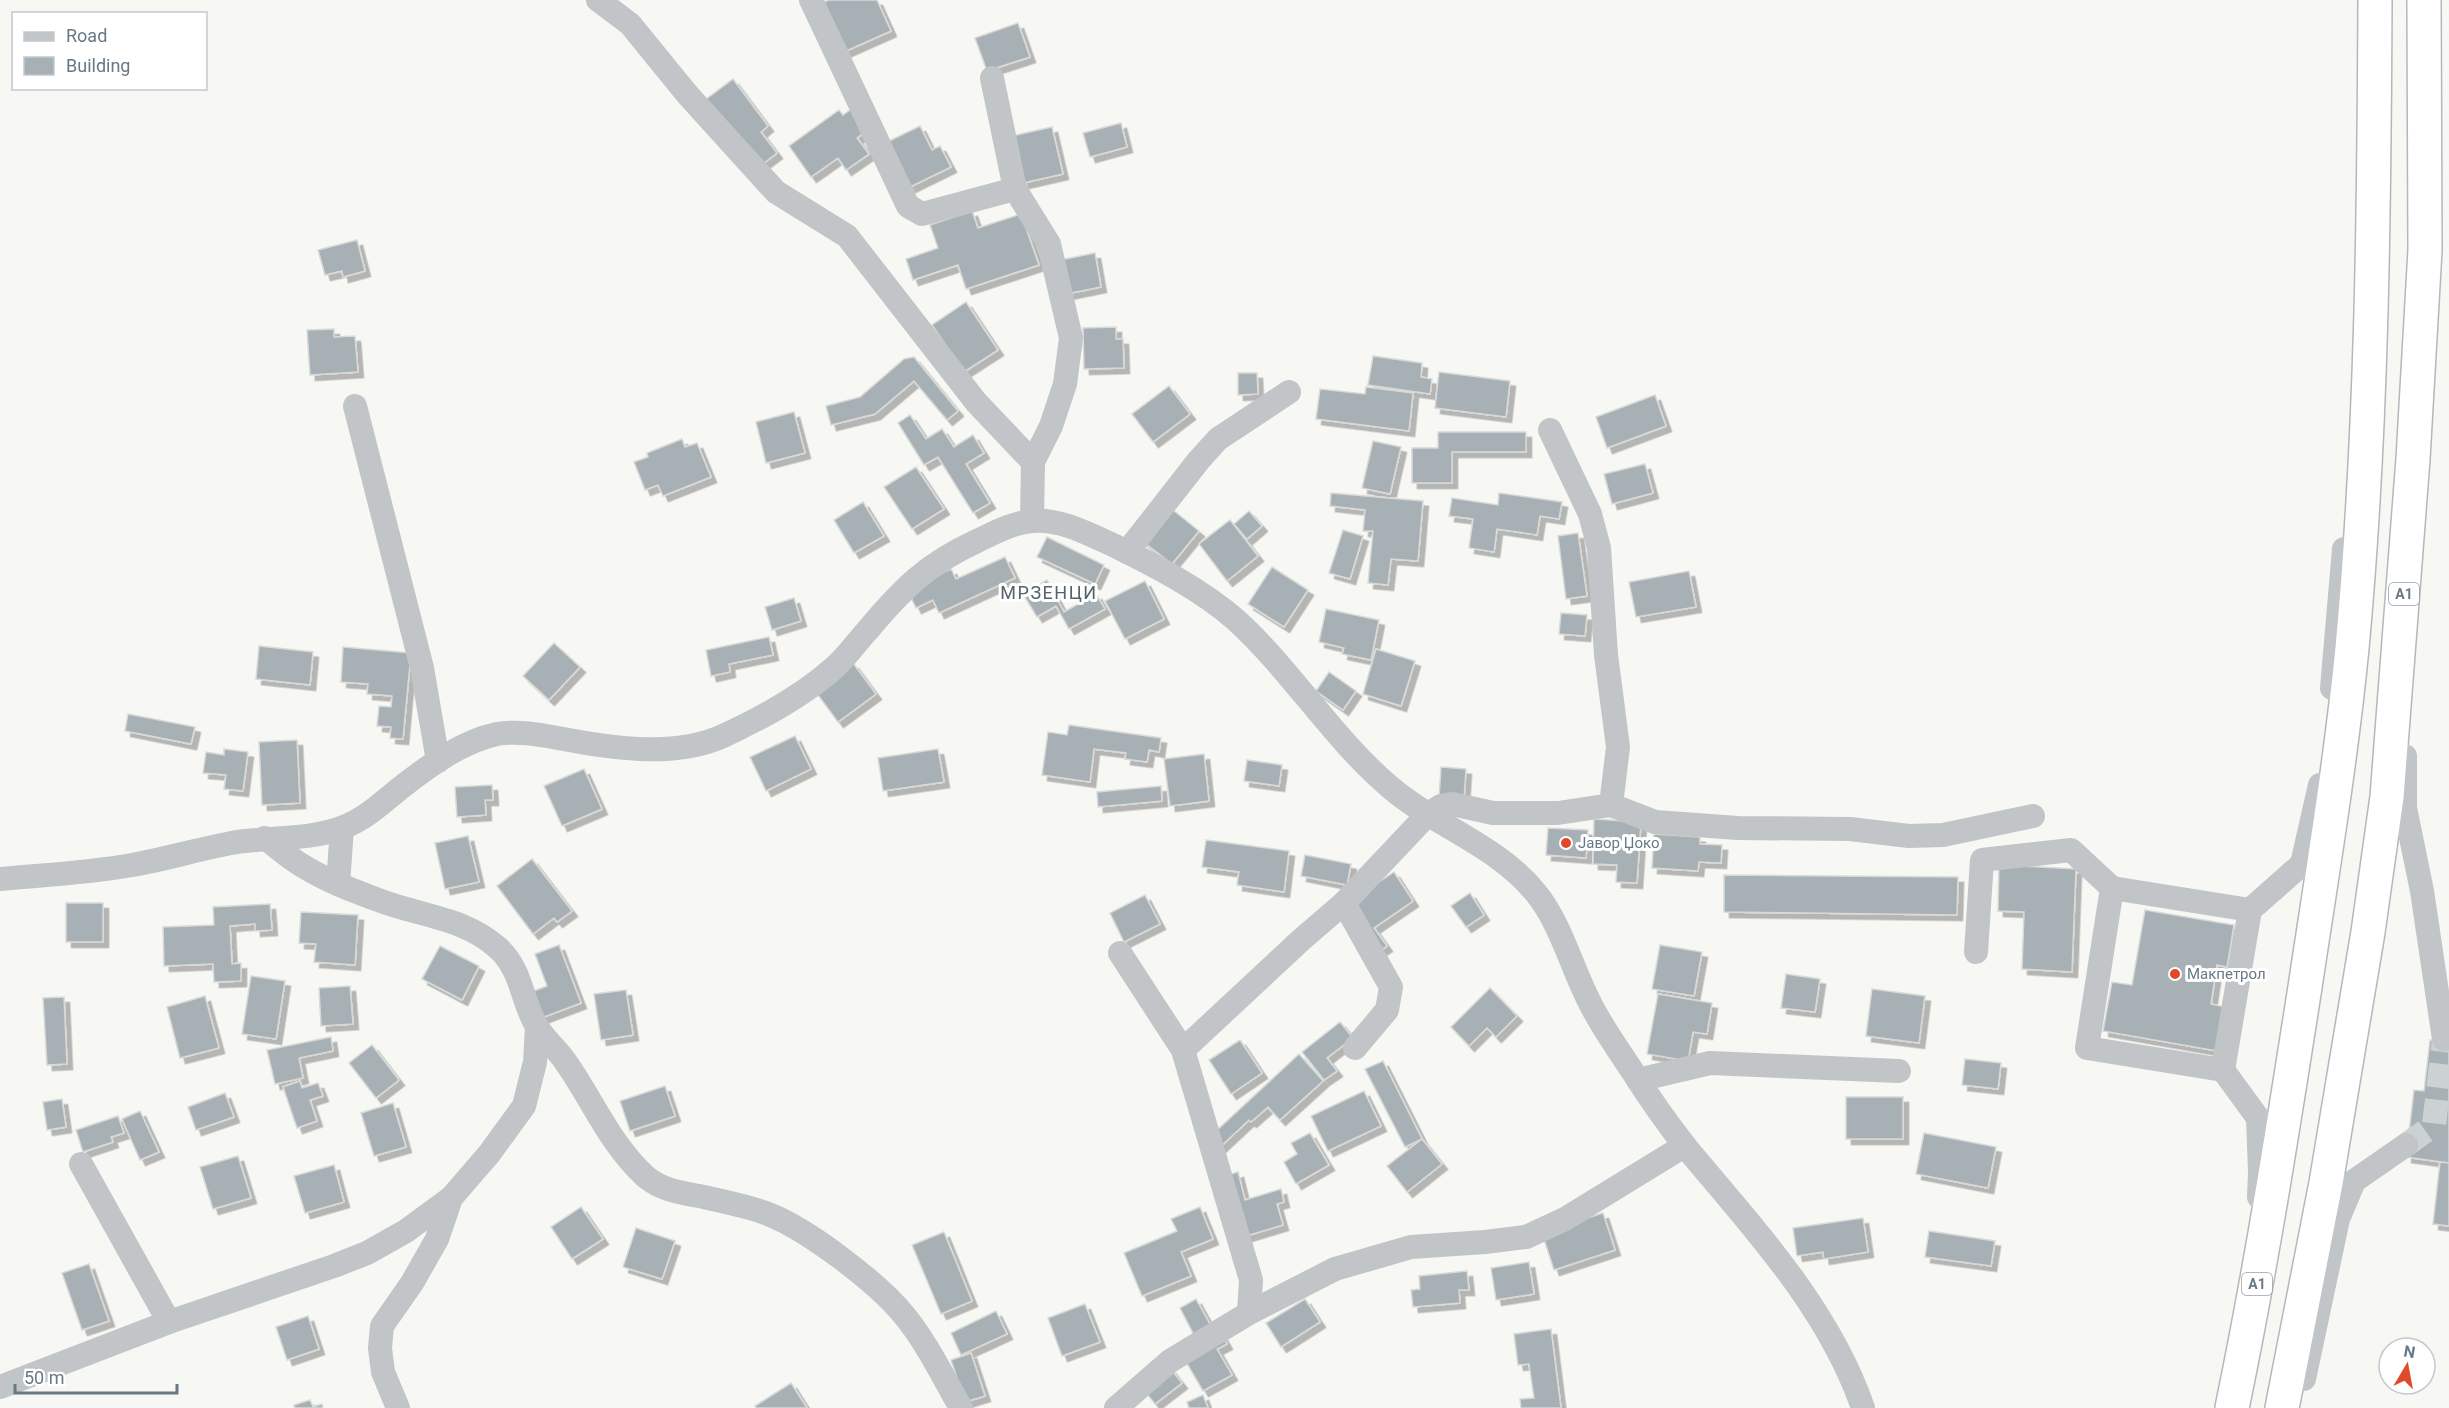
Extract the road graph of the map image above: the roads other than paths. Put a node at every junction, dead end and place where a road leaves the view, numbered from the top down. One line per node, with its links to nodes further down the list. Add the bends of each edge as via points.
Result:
1 (598, 0): 12 (street, via 630,24 776,192 847,236 976,402)
2 (811, 0): 7 (street, via 908,206 922,214)
3 (2375, 0): 6 (highway, A1)
4 (2424, 0): 8 (highway, A1)
5 (992, 78): 7 (street)
6 (2374, 148): 25 (street, via 2319,800 2301,864); 47 (highway, A1, via 2368,412 2352,648 2330,825 2278,1159)
7 (1015, 189): 12 (street, via 1049,244 1071,338 1065,384)
8 (2425, 250): 29 (street, via 2426,485 2403,771); 48 (highway, A1, via 2412,483 2387,797 2326,1183)
9 (1289, 392): 14 (street, via 1218,439)
10 (356, 406): 15 (street, via 422,668)
11 (1550, 430): 16 (street, via 1590,514 1599,548 1617,747)
12 (1033, 462): 13 (street)
13 (1032, 520): 14 (street, via 1065,523); 15 (street, via 1000,530 944,557 910,582 841,662 810,687 716,740 682,748 647,748 598,746 522,733 498,734)
14 (1127, 552): 17 (street, via 1204,595 1234,619 1350,749 1389,786)
15 (438, 761): 19 (street, via 378,807)
16 (1611, 805): 17 (street, via 1558,813 1493,813 1452,804); 18 (street, via 1654,822 1850,829 1909,836 1943,835)
17 (1428, 814): 24 (street); 34 (street, via 1481,844 1542,899 1588,1000)
18 (2033, 816)
19 (342, 828): 20 (street, via 304,836); 22 (street)
20 (265, 838): 21 (street, via 125,866); 22 (street, via 302,866)
21 (0, 879)
22 (338, 884): 28 (street, via 476,931 500,949 511,964)
23 (2112, 888): 25 (street); 26 (street, via 2071,850 1982,860); 32 (street, via 2087,1048)
24 (1344, 903): 30 (street, via 1391,987 1387,1010); 31 (street)
25 (2250, 910): 32 (street)
26 (1977, 952)
27 (1120, 953): 31 (street)
28 (537, 1027): 38 (street, via 535,1062 524,1106); 43 (street, via 564,1058 622,1150 648,1178 662,1188 767,1214 793,1226 850,1265 903,1314)
29 (2444, 1039)
30 (1355, 1048)
31 (1183, 1050): 39 (street, via 1251,1280)
32 (2223, 1070): 46 (street, via 2258,1118 2260,1172 2256,1232)
33 (1899, 1071): 34 (street, via 1710,1063)
34 (1638, 1080): 36 (street)
35 (2406, 1145): 49 (street, via 2354,1181 2338,1219)
36 (1684, 1146): 39 (street, via 1565,1219 1526,1237 1412,1247 1335,1269); 45 (street, via 1733,1201 1803,1292 1840,1354)
37 (81, 1164): 40 (street)
38 (451, 1198): 40 (street, via 367,1253); 42 (street, via 437,1239 382,1326 383,1372)
39 (1248, 1313): 44 (street, via 1170,1361)
40 (169, 1322): 41 (street)
41 (0, 1387)
42 (398, 1408)
43 (961, 1408)
44 (1116, 1408)
45 (1863, 1408)
46 (2219, 1408)
47 (2232, 1408)
48 (2282, 1408)
49 (2298, 1408)

